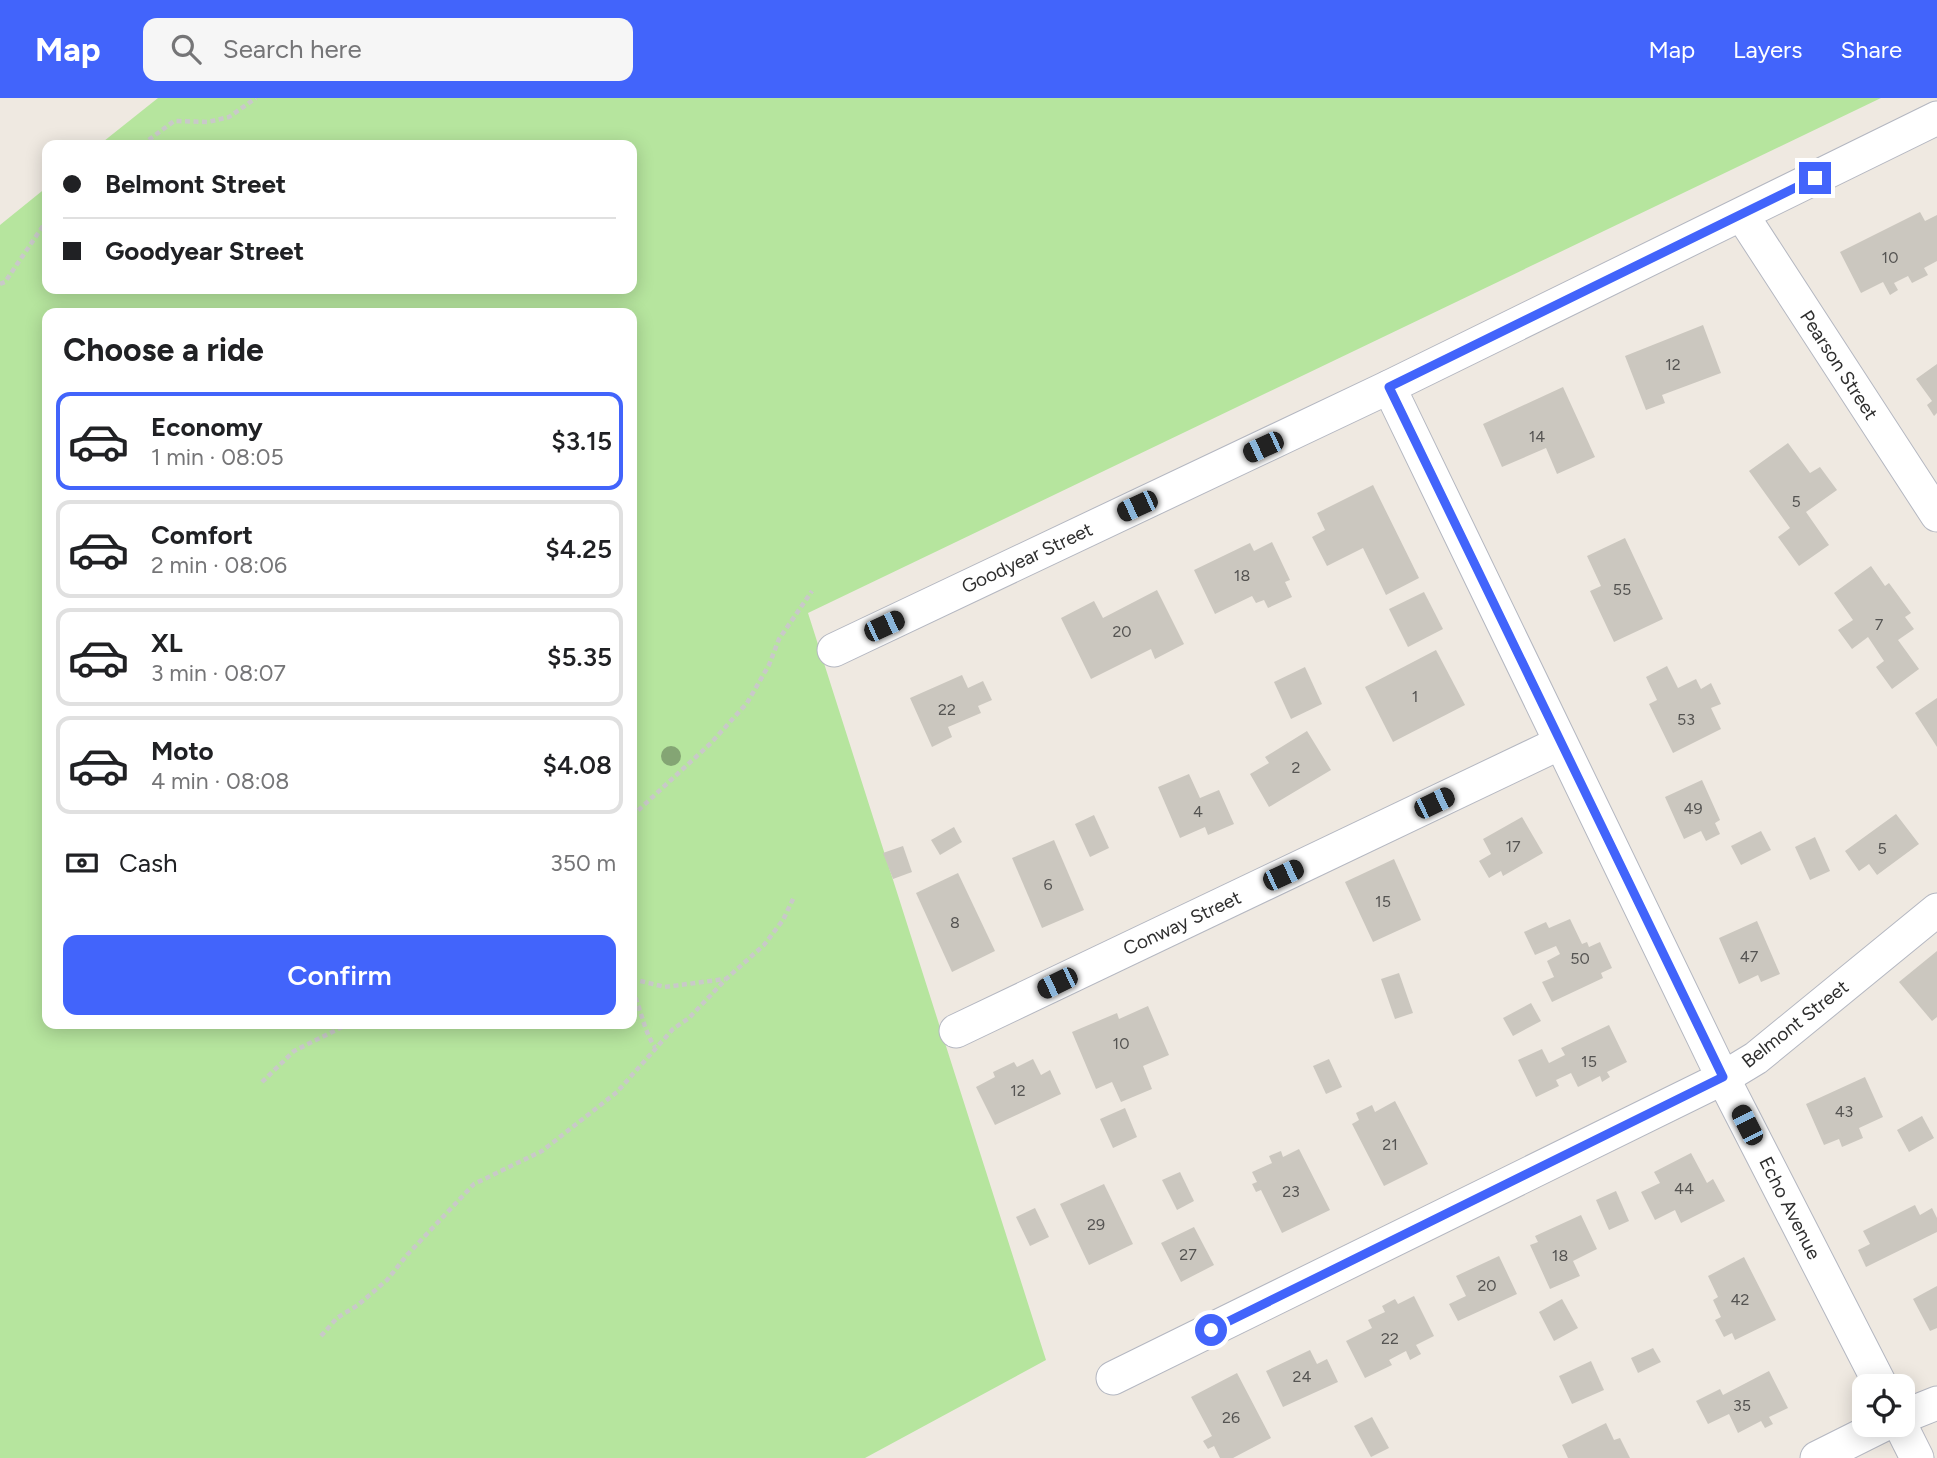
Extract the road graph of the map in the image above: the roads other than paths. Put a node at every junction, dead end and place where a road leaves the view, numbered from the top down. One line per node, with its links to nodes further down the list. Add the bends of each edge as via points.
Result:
1 (1937, 118): 2 (street, Goodyear Street)
2 (1742, 215): 3 (street, Goodyear Street); 4 (street, Pearson Street)
3 (1389, 387): 5 (street, Goodyear Street); 6 (street, Echo Avenue)
4 (1937, 515)
5 (834, 650)
6 (1560, 744): 8 (street, Conway Street); 9 (street, Echo Avenue)
7 (1937, 910): 9 (street, Belmont Street, via 1756,1058)
8 (956, 1031)
9 (1723, 1077): 10 (street, Echo Avenue); 11 (street, Belmont Street)
10 (1875, 1374)
11 (1113, 1378)
12 (1937, 1404): 13 (street)
13 (1915, 1413)
14 (1859, 1437): 16 (street)
15 (1906, 1437): 17 (street)
16 (1817, 1458)
17 (1917, 1458)

